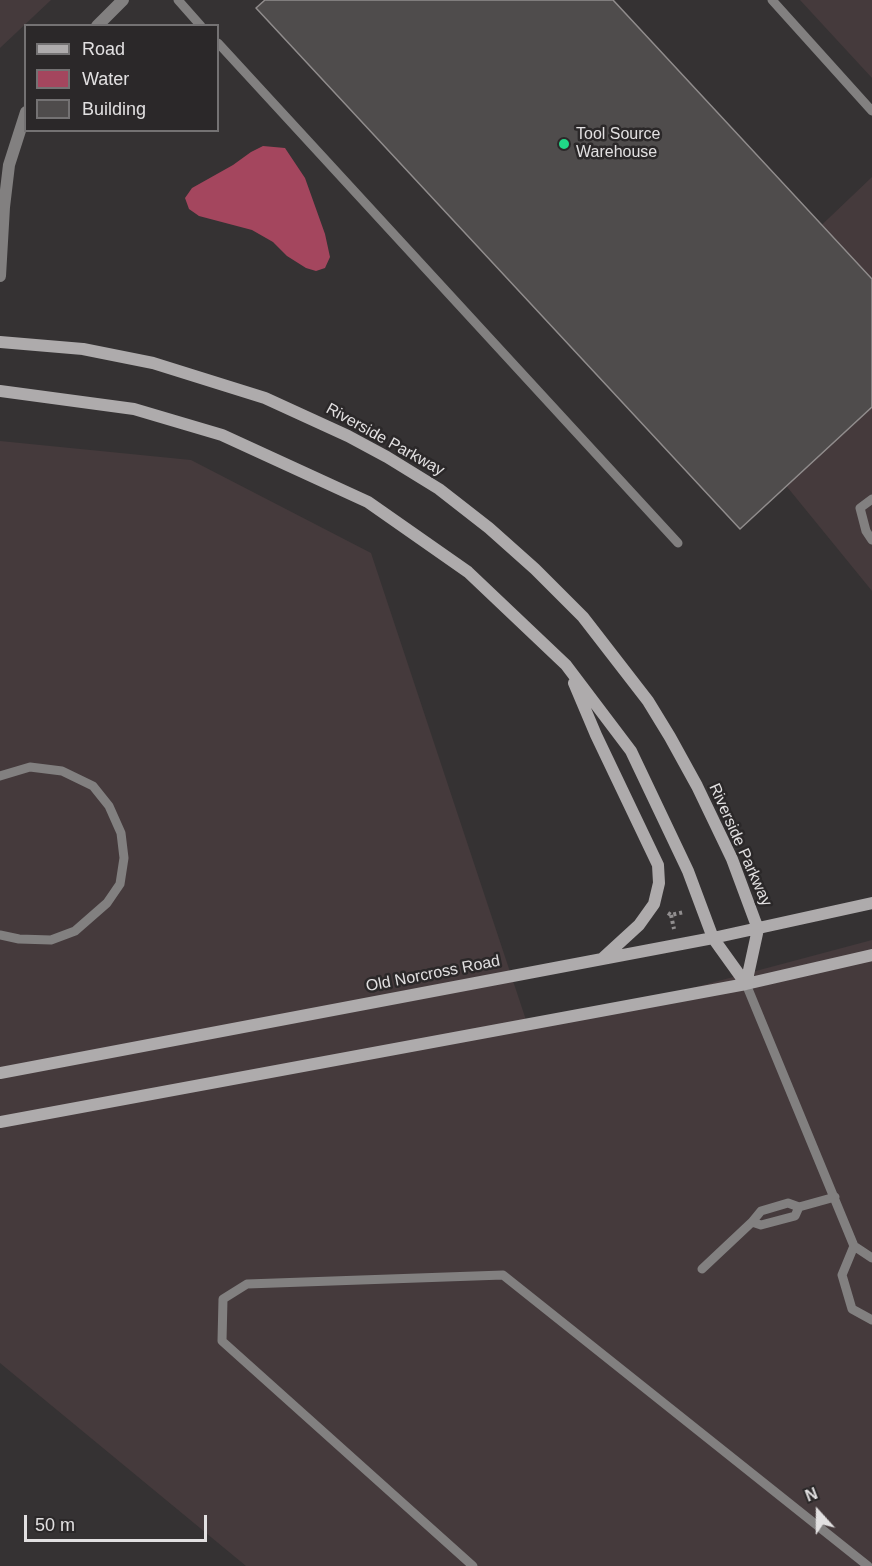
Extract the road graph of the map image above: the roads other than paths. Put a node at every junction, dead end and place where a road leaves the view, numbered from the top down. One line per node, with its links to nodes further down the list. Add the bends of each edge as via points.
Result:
1 (123, 0): 4 (street)
2 (178, 0): 5 (lane)
3 (772, 0): 7 (lane)
4 (99, 24)
5 (199, 24)
6 (219, 44): 15 (lane)
7 (872, 111)
8 (24, 118): 9 (street, via 9,165)
9 (2, 207): 10 (street)
10 (0, 276)
11 (0, 342): 19 (main road, Riverside Parkway, via 83,349 153,363 265,398 357,441 440,489 535,569 583,617 648,701 711,816)
12 (0, 391): 16 (main road, via 134,409 222,435 368,502 468,572)
13 (872, 499): 14 (lane, via 860,508)
14 (872, 540)
15 (678, 543)
16 (566, 666): 21 (main road, via 631,751 688,871); 23 (main road, via 658,865 654,904 639,925)
17 (0, 776): 20 (lane, via 30,767 62,771 93,786 109,806 121,833 124,858 120,884 107,903 75,931 51,940)
18 (872, 903): 19 (main road, Old Norcross Road)
19 (758, 929): 21 (main road, Old Norcross Road); 24 (main road, Riverside Parkway)
20 (0, 935)
21 (713, 938): 23 (main road, Old Norcross Road); 24 (main road)
22 (872, 955): 24 (main road)
23 (602, 959): 25 (main road, Old Norcross Road)
24 (746, 984): 26 (main road); 27 (lane)
25 (0, 1073)
26 (0, 1122)
27 (835, 1197): 28 (lane); 30 (lane)
28 (799, 1207): 29 (lane, via 788,1203 761,1211); 29 (lane, via 795,1216 761,1225)
29 (752, 1222): 32 (lane)
30 (854, 1246): 31 (lane); 33 (lane, via 842,1275 852,1309)
31 (872, 1258)
32 (702, 1269)
33 (872, 1320)
34 (473, 1566): 35 (lane, via 222,1341 223,1299 247,1284 503,1275)
35 (868, 1566)

